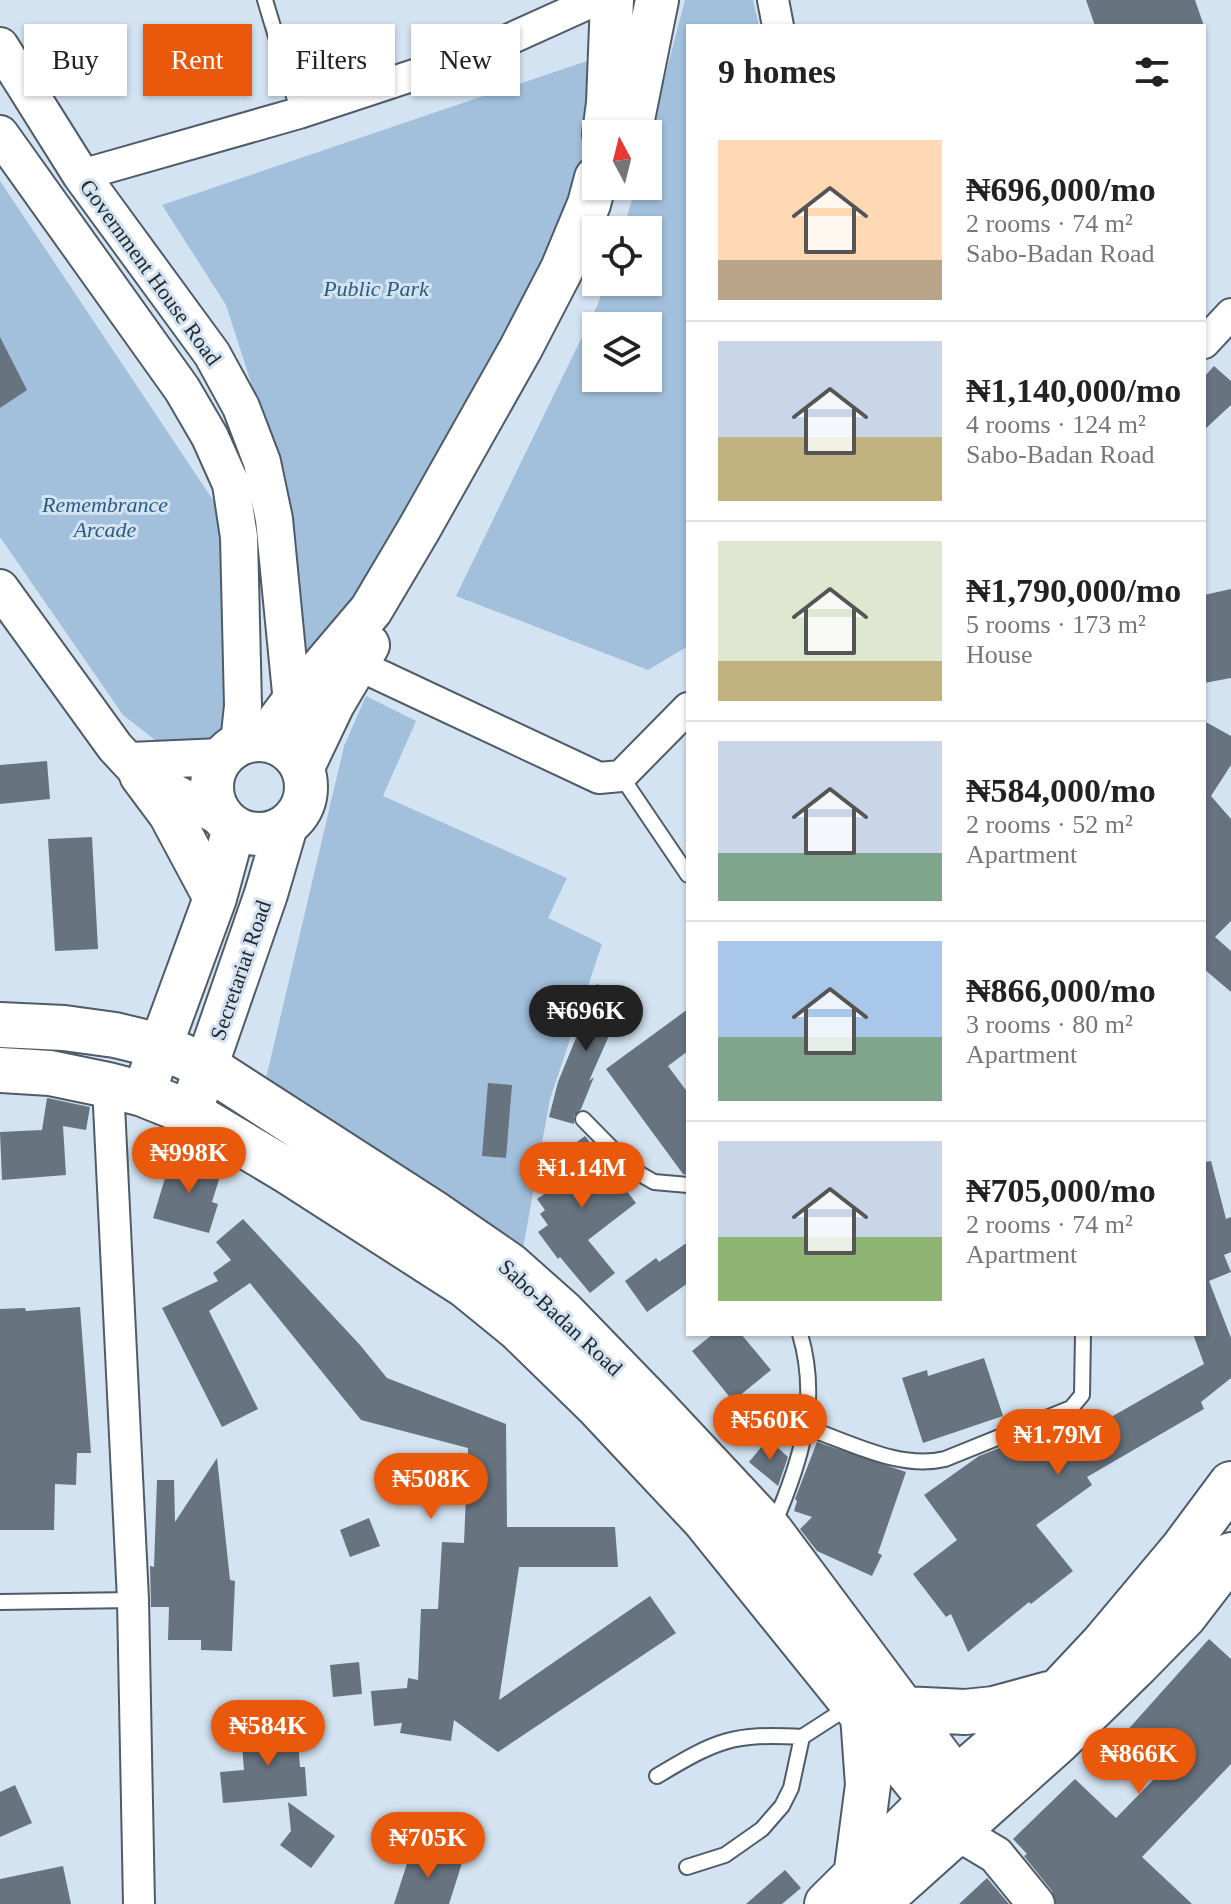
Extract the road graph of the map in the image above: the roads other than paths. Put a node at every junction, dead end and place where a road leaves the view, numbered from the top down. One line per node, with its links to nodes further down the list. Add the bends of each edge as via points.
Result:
1 (265, 0): 8 (lane)
2 (596, 0): 8 (street, via 472,56)
3 (612, 0): 9 (main road)
4 (657, 0): 10 (main road)
5 (773, 0): 6 (street)
6 (778, 24)
7 (0, 46): 12 (street, Government House Road)
8 (299, 113): 12 (street)
9 (606, 120)
10 (633, 120)
11 (0, 134): 21 (street, Government House Road, via 182,389 231,484 239,537)
12 (81, 175): 19 (street, Government House Road, via 212,354 241,407 262,462 274,519)
13 (590, 200): 19 (main road, via 562,269 371,610)
14 (582, 275): 18 (main road, via 467,482)
15 (1231, 314): 16 (street)
16 (1206, 341)
17 (0, 588): 23 (street)
18 (356, 664): 22 (main road); 24 (street, via 599,778)
19 (292, 703): 21 (main road)
20 (686, 710): 24 (street)
21 (242, 746): 22 (main road, via 280,744); 23 (street); 25 (main road, via 214,768 211,795)
22 (303, 767): 26 (main road, via 303,806)
23 (135, 768): 25 (street); 28 (main road, via 170,814)
24 (621, 776): 27 (lane)
25 (229, 824): 26 (main road, via 261,834); 28 (main road)
26 (286, 826): 31 (main road, Secretariat Road)
27 (686, 872)
28 (215, 898): 30 (main road)
29 (0, 1025): 30 (highway, Sabo-Badan Road, via 64,1028)
30 (160, 1046): 31 (highway, Sabo-Badan Road); 33 (main road)
31 (207, 1067): 34 (main road, Secretariat Road); 41 (highway, Sabo-Badan Road, via 509,1265 583,1334)
32 (0, 1070): 33 (highway, Sabo-Badan Road, via 50,1073)
33 (125, 1090): 34 (highway, Sabo-Badan Road); 43 (street)
34 (190, 1113): 46 (highway, Sabo-Badan Road, via 465,1285 519,1329 597,1405)
35 (583, 1119): 36 (lane, via 633,1170 654,1182)
36 (686, 1185)
37 (800, 1336): 39 (lane, via 809,1380)
38 (1083, 1336): 39 (lane, via 1082,1395 1071,1408 945,1459 908,1462)
39 (807, 1428): 41 (lane)
40 (1231, 1484): 45 (highway, via 1172,1562)
41 (771, 1532): 46 (highway, Sabo-Badan Road)
42 (1231, 1555): 49 (highway, via 1184,1616 1058,1741)
43 (133, 1600): 44 (lane); 53 (street)
44 (0, 1602)
45 (1059, 1691): 46 (highway, via 965,1712); 49 (highway)
46 (867, 1697): 47 (lane); 49 (highway, Sabo-Badan Road); 51 (highway, via 868,1785)
47 (802, 1737): 48 (lane, via 728,1739); 50 (lane, via 791,1788 762,1829 725,1855)
48 (657, 1776)
49 (955, 1805): 51 (highway); 52 (street)
50 (687, 1867)
51 (853, 1895)
52 (1030, 1900)
53 (139, 1904)

